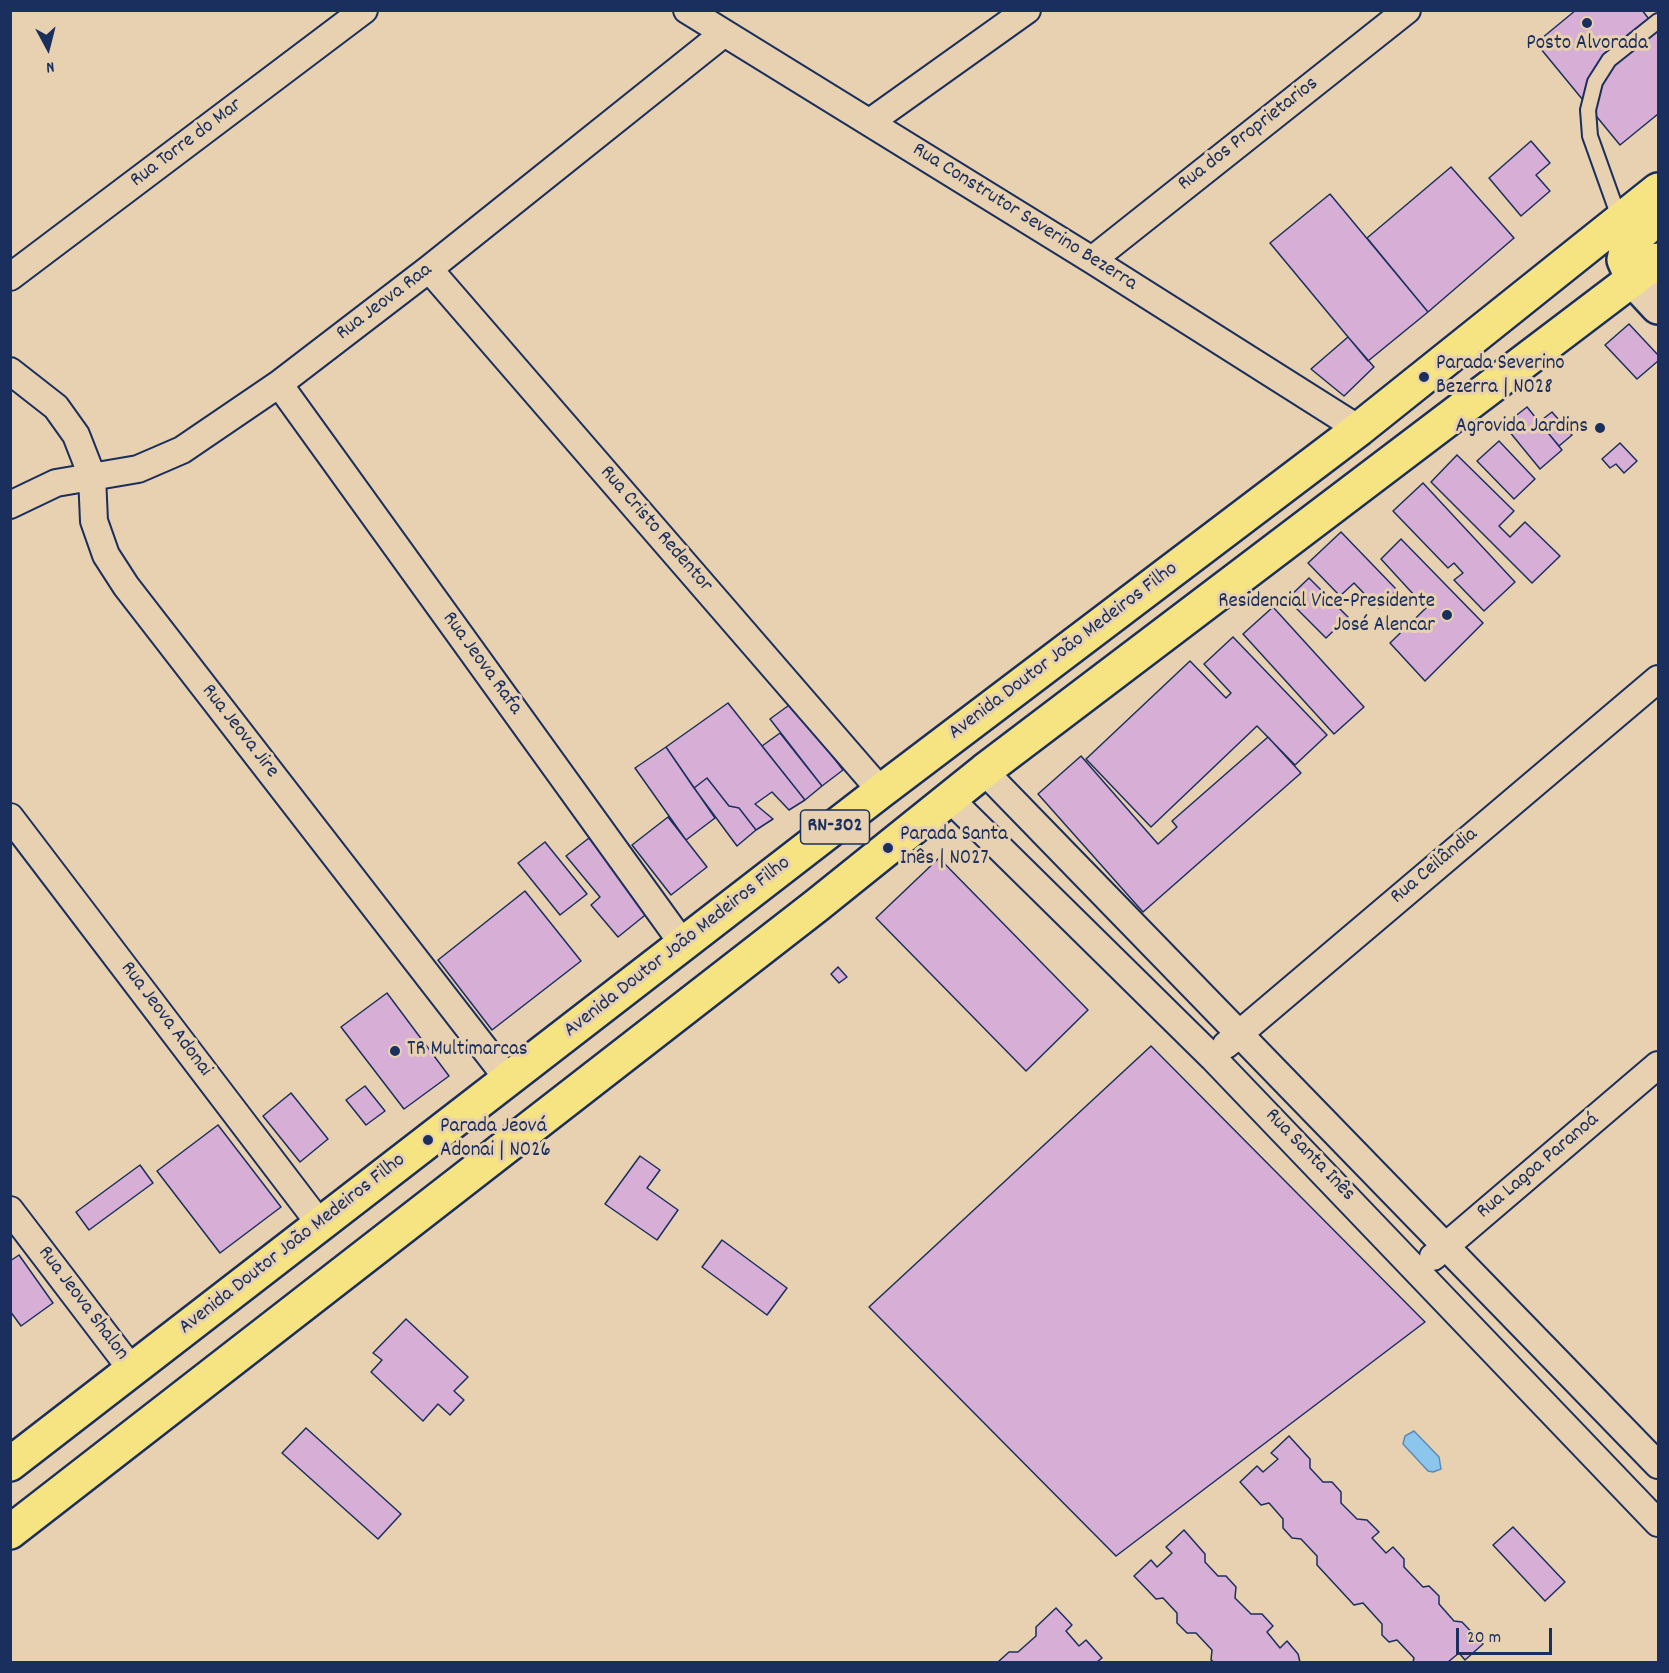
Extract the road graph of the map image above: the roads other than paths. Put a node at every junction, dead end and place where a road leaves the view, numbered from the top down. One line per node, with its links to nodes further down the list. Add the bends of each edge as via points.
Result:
1 (364, 10): 14 (street, Rua Torre do Mar)
2 (1027, 10): 7 (street)
3 (1407, 10): 11 (street, Rua dos Proprietarios)
4 (696, 12): 6 (street, Rua Construtor Severino Bezerra)
5 (1659, 21): 10 (lane, via 1608,60 1594,82 1588,110 1590,136)
6 (723, 34): 7 (street, Rua Construtor Severino Bezerra); 13 (street, Rua Jeova Raa)
7 (870, 122): 11 (street, Rua Construtor Severino Bezerra)
8 (1659, 190): 10 (main road, Avenida Doutor João Medeiros Filho / RN-302)
9 (1659, 218): 15 (main road, via 1632,240 1624,252)
10 (1620, 220): 19 (main road, Avenida Doutor João Medeiros Filho / RN-302)
11 (1092, 260): 19 (street, Rua Construtor Severino Bezerra)
12 (1659, 260): 15 (main road, RN-302)
13 (429, 269): 18 (street, Rua Jeova Raa); 24 (street, Rua Cristo Redentor)
14 (10, 277)
15 (1633, 280): 16 (main road); 23 (main road, RN-302)
16 (1659, 307)
17 (10, 371): 20 (street, Rua Jeova Jire, via 56,407 76,435)
18 (279, 384): 20 (street, Rua Jeova Raa, via 182,450 138,469); 27 (street, Rua Jeova Rafa)
19 (1359, 429): 24 (main road, Avenida Doutor João Medeiros Filho / RN-302)
20 (92, 476): 21 (street, Rua Jeova Raa, via 56,483); 31 (street, Rua Jeova Jire, via 94,521 106,555 126,586)
21 (10, 505)
22 (1659, 679): 28 (street, Rua Ceilândia)
23 (984, 771): 25 (main road, RN-302); 28 (street, Rua Santa Inês)
24 (881, 791): 27 (main road, Avenida Doutor João Medeiros Filho / RN-302)
25 (950, 799): 29 (street, Rua Santa Inês); 41 (main road, RN-302)
26 (10, 817): 33 (street, Rua Jeova Adonai)
27 (683, 944): 31 (main road, Avenida Doutor João Medeiros Filho / RN-302)
28 (1238, 1034): 29 (street, Rua Ceilândia); 34 (street, Rua Santa Inês)
29 (1213, 1058): 35 (street, Rua Santa Inês)
30 (1659, 1065): 34 (street, Rua Lagoa Paranoá)
31 (508, 1079): 33 (main road, Avenida Doutor João Medeiros Filho / RN-302)
32 (10, 1210): 36 (street, Rua Jeova Shalon)
33 (320, 1224): 36 (main road, Avenida Doutor João Medeiros Filho / RN-302)
34 (1445, 1247): 35 (street, Rua Lagoa Paranoá); 37 (street, Rua Santa Inês)
35 (1418, 1269): 39 (street, Rua Santa Inês)
36 (132, 1370): 38 (main road, Avenida Doutor João Medeiros Filho / RN-302)
37 (1656, 1458): 39 (street)
38 (10, 1464)
39 (1622, 1484): 40 (street, Rua Santa Inês)
40 (1659, 1523)
41 (10, 1532)

